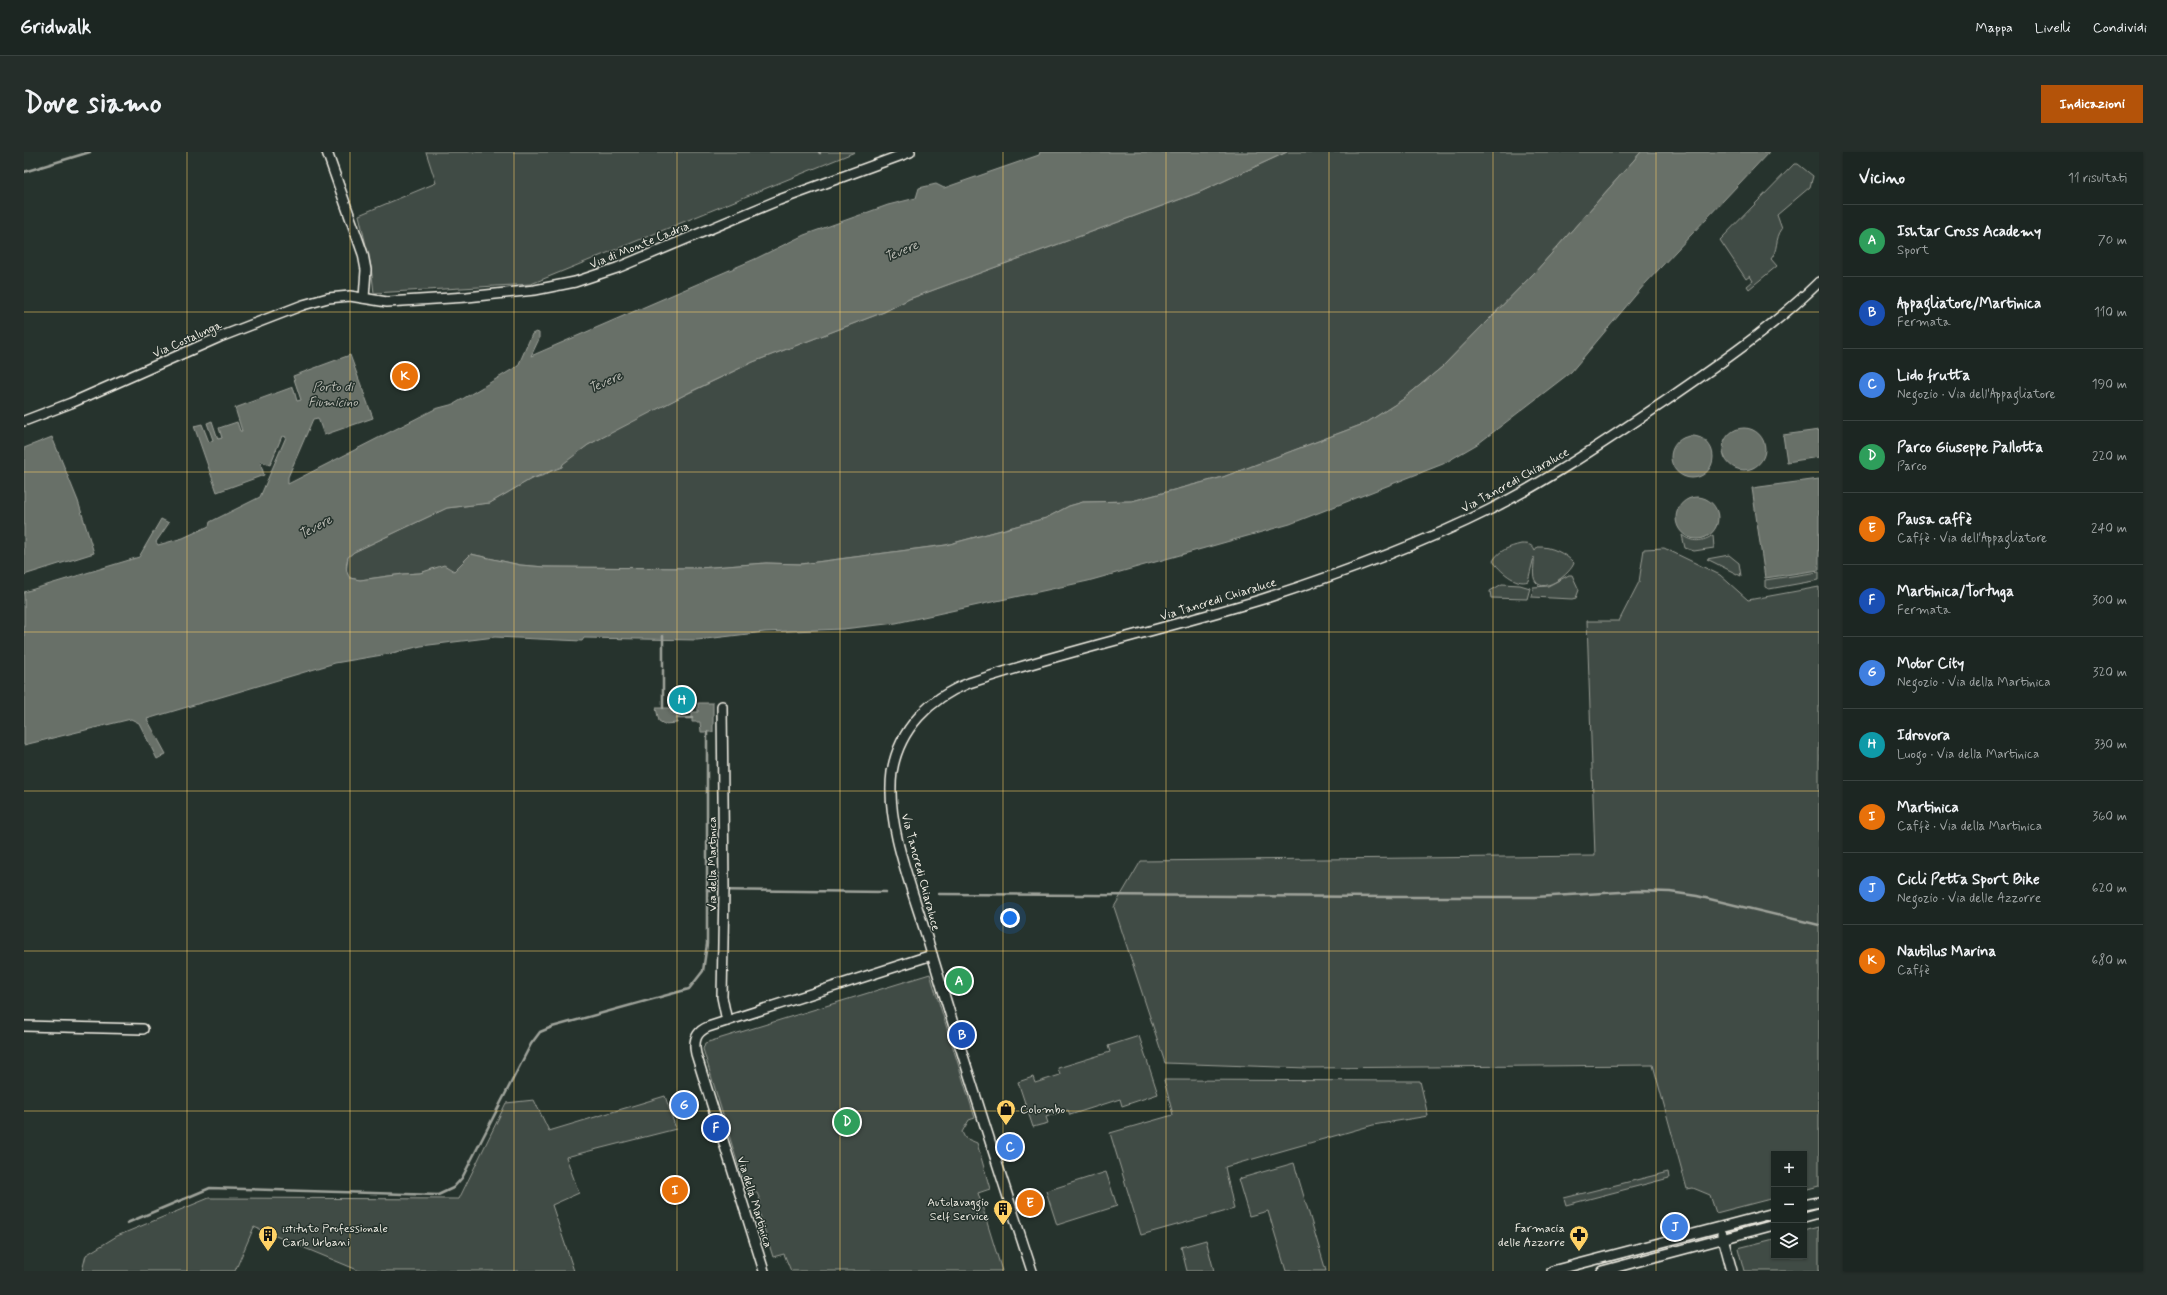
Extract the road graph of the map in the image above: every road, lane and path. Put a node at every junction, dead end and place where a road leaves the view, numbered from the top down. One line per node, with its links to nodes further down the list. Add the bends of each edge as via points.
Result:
1 (327, 152): 4 (street, via 363,254 366,270)
2 (910, 152): 4 (street, Via di Monte Cadria, via 779,200 583,280 548,288 467,297 387,302)
3 (1819, 282): 7 (street, Via Tancredi Chiaraluce, via 1777,321 1701,377 1574,462 1467,520 1388,554 1280,593 968,683 928,706 912,723 899,748 893,770 891,798 899,845)
4 (364, 298): 5 (street, Via Costalunga, via 328,298 282,312)
5 (24, 421)
6 (722, 706): 8 (street, Via della Martinica, via 722,997)
7 (932, 955): 8 (street, Via della Martinica); 21 (street, Via Tancredi Chiaraluce)
8 (727, 1021): 20 (street, Via della Martinica, via 703,1029 697,1036 694,1047)
9 (24, 1026): 10 (street)
10 (142, 1029)
11 (1819, 1202): 12 (street)
12 (1807, 1204)
13 (1819, 1213): 15 (street)
14 (1771, 1214): 17 (street)
15 (1807, 1216)
16 (1771, 1226): 18 (street)
17 (1721, 1227): 18 (street); 19 (street)
18 (1724, 1238): 23 (street); 24 (street)
19 (1577, 1268): 22 (street)
20 (764, 1271)
21 (1032, 1271)
22 (1552, 1271)
23 (1602, 1271)
24 (1732, 1271)

